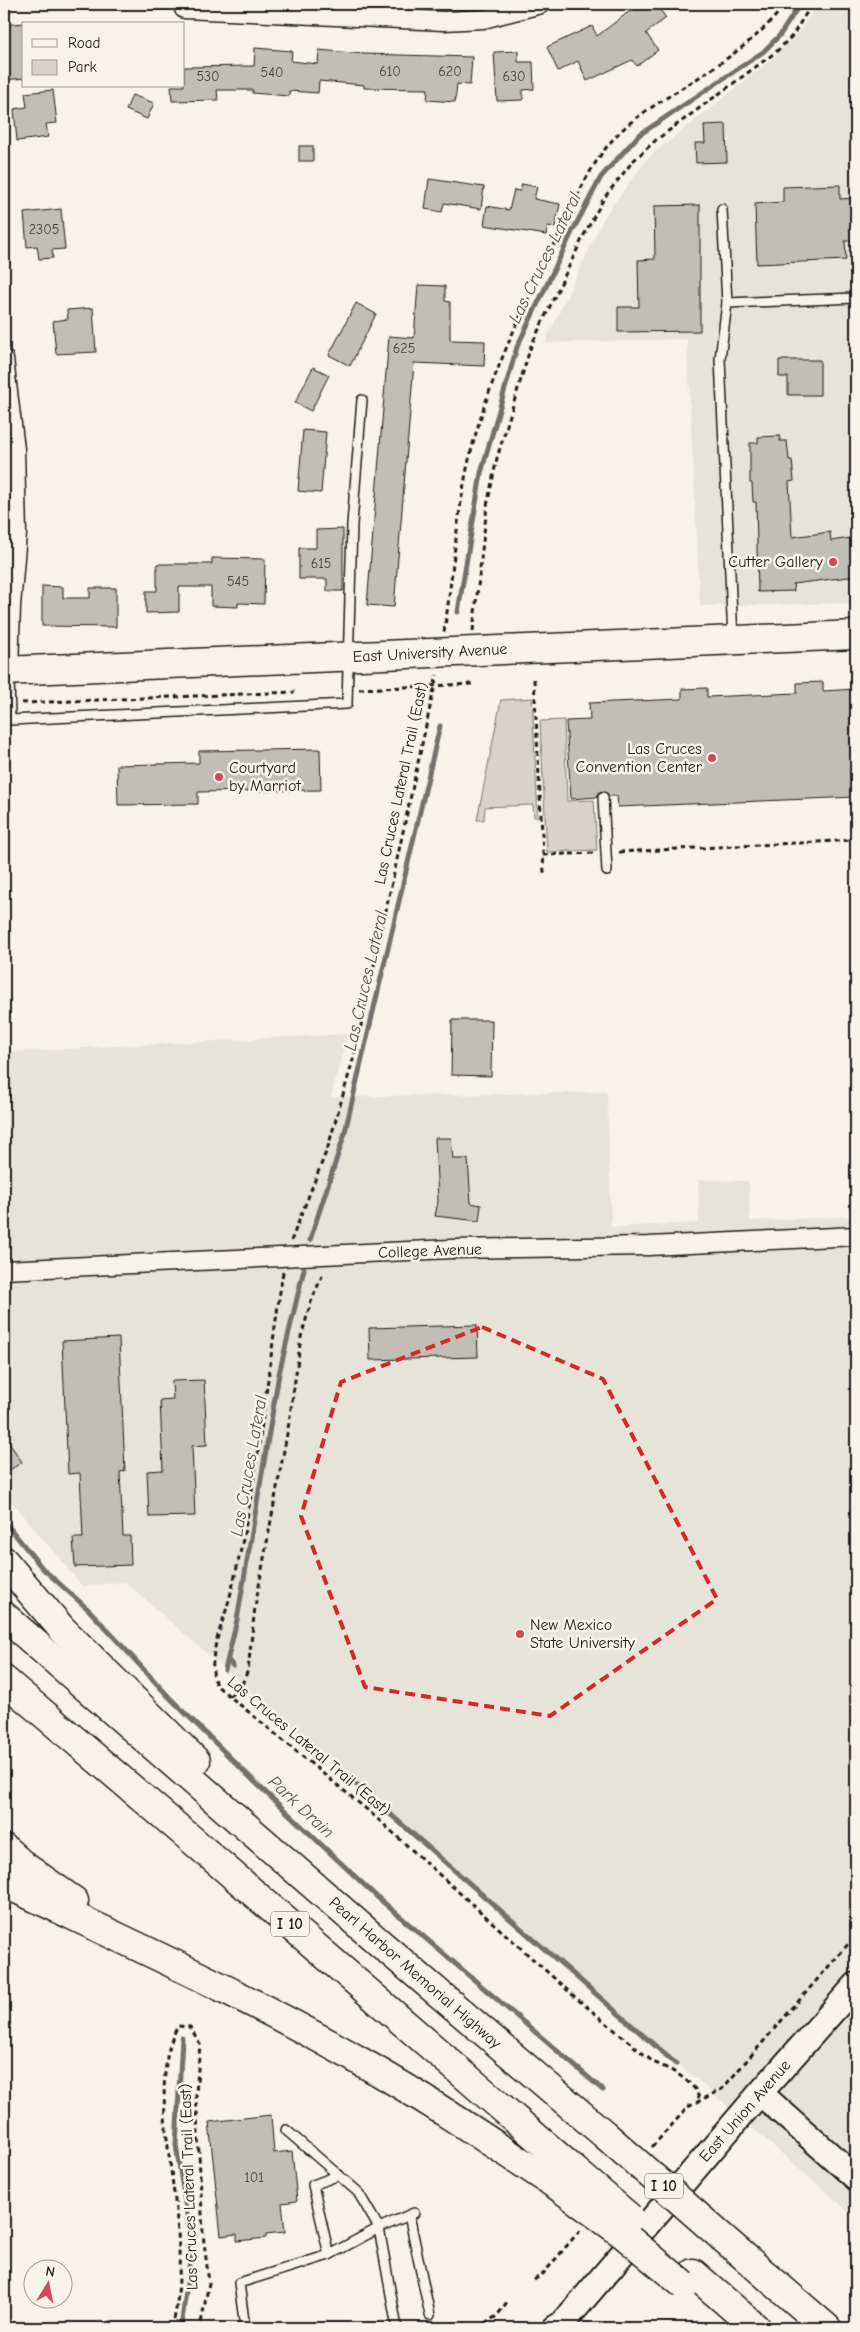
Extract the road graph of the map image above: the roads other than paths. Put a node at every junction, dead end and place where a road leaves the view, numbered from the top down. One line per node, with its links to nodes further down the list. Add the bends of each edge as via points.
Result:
1 (183, 4): 2 (street, via 184,8 444,21 483,19)
2 (541, 4)
3 (722, 209): 5 (lane)
4 (856, 298): 5 (lane)
5 (727, 304): 10 (lane, via 720,359)
6 (4, 358): 8 (street)
7 (362, 400): 11 (lane, via 352,524)
8 (9, 451): 12 (street, via 17,534)
9 (856, 636): 10 (main road, East University Avenue)
10 (733, 640): 11 (main road, East University Avenue)
11 (347, 657): 12 (main road, East University Avenue); 12 (lane, via 347,704 10,720)
12 (6, 671)
13 (603, 797): 14 (lane)
14 (607, 871)
15 (856, 1236): 16 (street, College Avenue, via 649,1246 451,1249)
16 (4, 1270)
17 (4, 1561): 22 (main road, via 62,1629)
18 (4, 1616): 22 (main road, Pearl Harbor Memorial Highway / I 10)
19 (4, 1680): 29 (main road, I 10, via 191,1839)
20 (4, 1848): 24 (main road, via 58,1892)
21 (4, 1883): 24 (main road)
22 (382, 1945): 39 (main road, Pearl Harbor Memorial Highway / I 10, bridge)
23 (856, 1985): 25 (street, East Union Avenue)
24 (233, 1993): 29 (main road, via 373,2068 464,2123)
25 (760, 2093): 28 (street); 34 (street, East Union Avenue)
26 (286, 2130): 27 (lane)
27 (339, 2175): 30 (lane, via 358,2192); 31 (lane, via 312,2184)
28 (856, 2178)
29 (567, 2179): 32 (main road, I 10, bridge)
30 (379, 2228): 31 (lane); 33 (lane, via 412,2214); 36 (lane)
31 (329, 2255): 35 (lane, via 239,2283)
32 (688, 2279): 37 (main road); 38 (main road, I 10)
33 (430, 2315)
34 (562, 2327)
35 (245, 2328)
36 (397, 2328)
37 (736, 2328)
38 (756, 2328)
39 (827, 2328)

